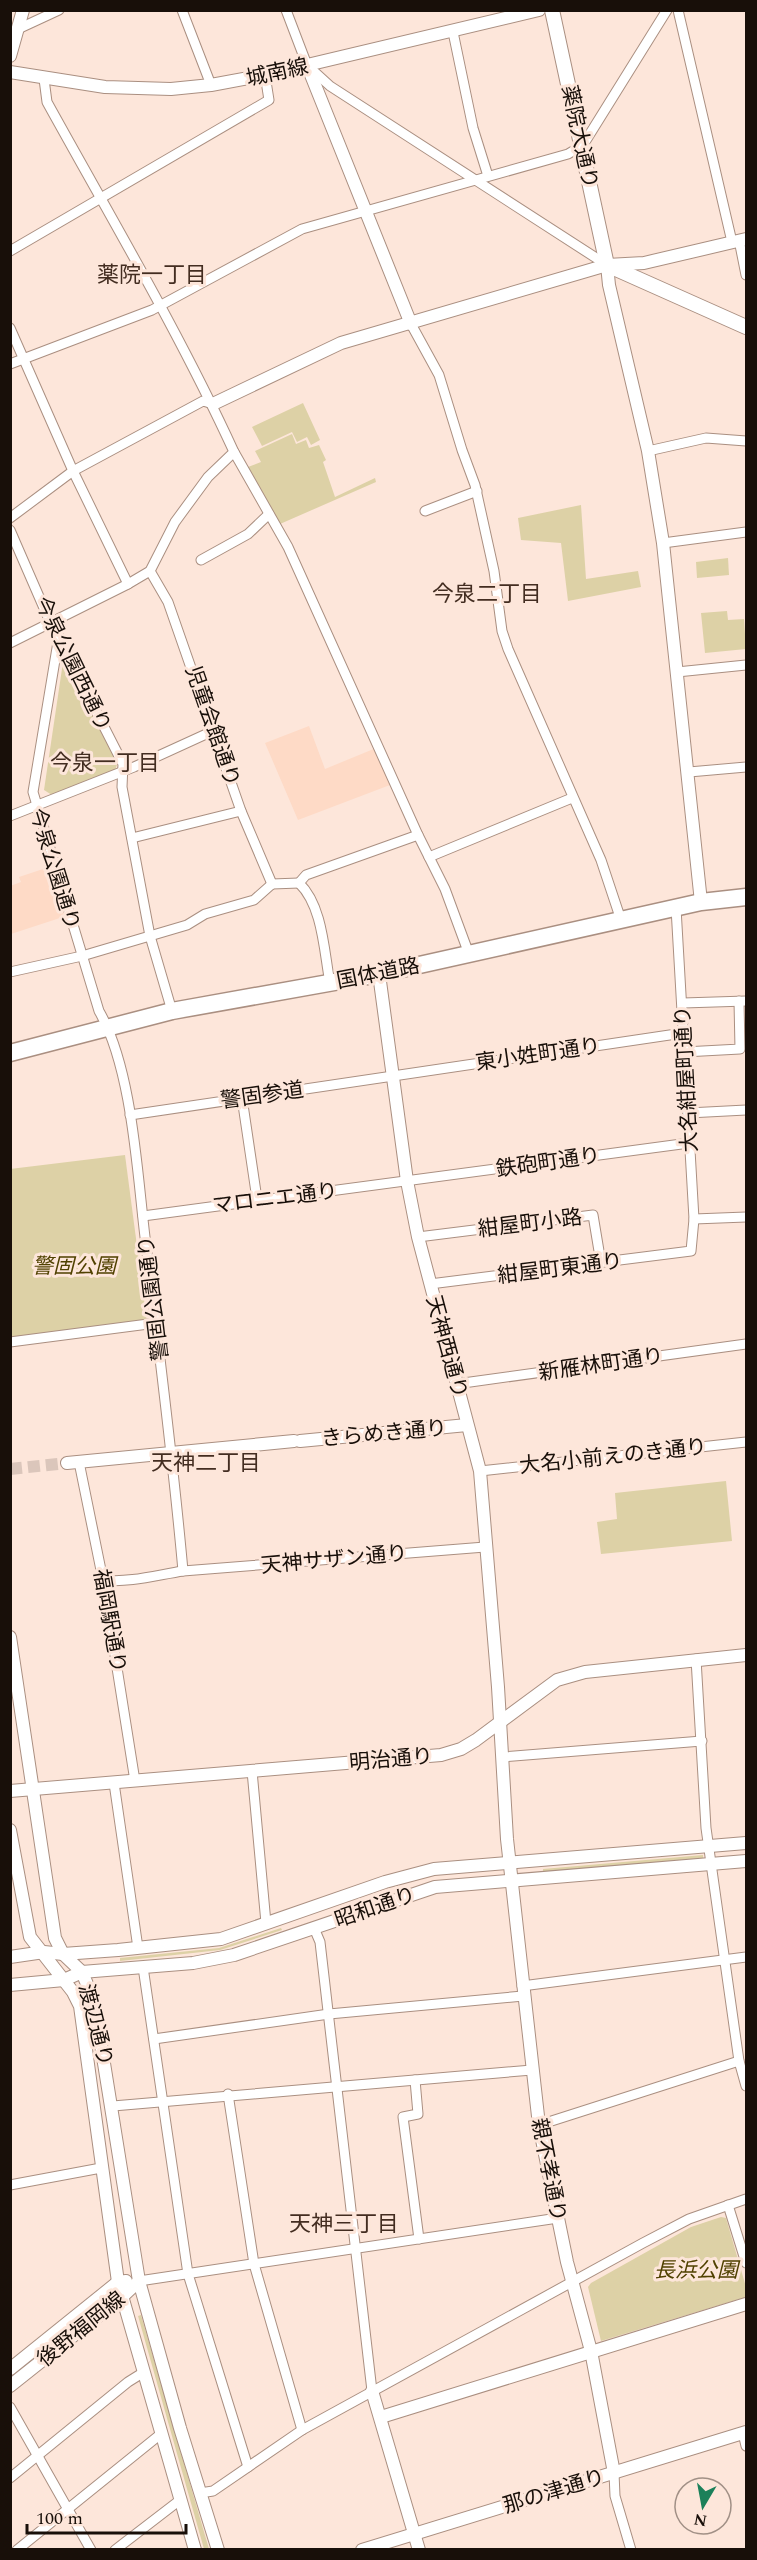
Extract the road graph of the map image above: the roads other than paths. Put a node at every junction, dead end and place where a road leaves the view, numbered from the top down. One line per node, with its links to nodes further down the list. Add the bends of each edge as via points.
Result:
1 (23, 10): 9 (street)
2 (59, 10): 9 (street)
3 (182, 10): 16 (street)
4 (286, 10): 12 (street)
5 (538, 10): 10 (street, 城南線)
6 (552, 10): 17 (main road, 薬院大通り)
7 (667, 10): 17 (street)
8 (678, 10): 22 (street)
9 (18, 29): 11 (street)
10 (453, 32): 12 (street, 城南線); 18 (street, via 473,128)
11 (10, 56)
12 (307, 65): 14 (street, 城南線); 19 (street, via 330,86); 21 (street)
13 (10, 72): 15 (street, 城南線)
14 (265, 75): 16 (street, 城南線); 20 (street, via 269,100)
15 (44, 79): 16 (street, 城南線, via 105,87 171,89); 20 (street, via 47,102)
16 (212, 85)
17 (583, 145): 18 (street, via 568,154); 24 (main road, 薬院大通り)
18 (488, 176): 19 (street)
19 (474, 180): 21 (street); 24 (street)
20 (100, 198): 23 (street); 26 (street)
21 (366, 211): 26 (street, via 302,229); 27 (street)
22 (739, 241): 24 (street, via 644,263); 25 (street)
23 (10, 251)
24 (607, 264): 27 (street); 28 (main road); 34 (street)
25 (747, 275)
26 (160, 305): 30 (street); 32 (street)
27 (411, 324): 32 (street, via 341,343); 37 (street, via 439,375)
28 (747, 327)
29 (10, 328): 30 (street)
30 (24, 359): 31 (street); 36 (street)
31 (10, 364)
32 (213, 404): 35 (street); 36 (street, via 203,401)
33 (747, 441): 34 (street, via 706,438)
34 (648, 451): 43 (street)
35 (234, 452): 39 (street); 45 (street, via 207,477 175,522)
36 (73, 471): 40 (street); 46 (street)
37 (477, 491): 38 (street); 56 (street, via 502,632)
38 (425, 511)
39 (269, 514): 44 (street, via 248,534); 60 (street)
40 (10, 518)
41 (10, 530): 47 (street, 今泉公園西通り)
42 (747, 532): 43 (street)
43 (663, 543): 51 (street)
44 (201, 561)
45 (150, 571): 46 (street); 52 (street, 児童会館通り, via 168,602)
46 (128, 584): 47 (street)
47 (52, 623): 48 (street, 今泉公園西通り); 49 (street)
48 (59, 636): 54 (street, 今泉公園西通り); 57 (street, 今泉公園通り, via 33,792)
49 (10, 643)
50 (747, 665): 51 (street)
51 (677, 672): 55 (street)
52 (215, 730): 54 (street); 58 (street, 児童会館通り)
53 (747, 767): 55 (street)
54 (123, 770): 57 (street); 61 (street, 今泉公園西通り)
55 (689, 772): 66 (street)
56 (572, 798): 62 (street); 68 (street, via 601,860)
57 (35, 805): 59 (street); 71 (street, 今泉公園通り)
58 (241, 811): 61 (street); 64 (street, 児童会館通り)
59 (10, 816)
60 (418, 835): 62 (street); 63 (street, via 306,875)
61 (132, 838): 69 (street, 今泉公園西通り)
62 (429, 857): 70 (street)
63 (299, 883): 64 (street); 74 (street, via 314,907)
64 (272, 884): 69 (street, via 254,900)
65 (747, 897): 66 (highway, 国体道路)
66 (701, 903): 67 (highway, 国体道路)
67 (676, 908): 68 (highway, 国体道路); 76 (street, 大名紺屋町通り)
68 (621, 920): 70 (highway, 国体道路)
69 (150, 936): 71 (street); 77 (street, 今泉公園西通り)
70 (469, 954): 73 (highway, 国体道路)
71 (82, 956): 72 (street); 78 (street, 今泉公園通り)
72 (10, 972)
73 (379, 974): 74 (highway, 国体道路); 82 (street, 天神西通り)
74 (330, 983): 77 (highway, 国体道路)
75 (743, 1001): 76 (street); 80 (street, via 740,1049)
76 (683, 1003): 79 (street, 大名紺屋町通り)
77 (172, 1011): 78 (highway, 国体道路)
78 (108, 1027): 81 (highway, 国体道路); 86 (street, 警固公園通り)
79 (683, 1033): 80 (street, 大名紺屋町通り); 82 (street, 東小姓町通り)
80 (684, 1052): 85 (street, 大名紺屋町通り)
81 (10, 1053)
82 (394, 1076): 83 (street, 警固参道); 88 (street, 天神西通り)
83 (242, 1098): 86 (street, 警固参道); 89 (street)
84 (747, 1110): 85 (street)
85 (688, 1113): 87 (street, 大名紺屋町通り)
86 (130, 1115): 90 (street, 警固公園通り)
87 (689, 1143): 88 (street, 鉄砲町通り); 92 (street, 大名紺屋町通り)
88 (407, 1180): 89 (street, マロニエ通り); 93 (street, 天神西通り)
89 (256, 1199): 90 (street, マロニエ通り)
90 (142, 1216): 97 (street, 警固公園通り)
91 (747, 1216): 92 (street)
92 (694, 1219): 94 (street, 大名紺屋町通り)
93 (418, 1237): 95 (street, 紺屋町小路, via 593,1215); 96 (street, 天神西通り)
94 (691, 1251): 95 (street, 紺屋町東通り)
95 (601, 1263): 96 (street, 紺屋町東通り)
96 (430, 1284): 100 (street, 天神西通り)
97 (156, 1323): 98 (street); 103 (street, 警固公園通り)
98 (10, 1342)
99 (747, 1344): 100 (street, 新雁林町通り)
100 (456, 1384): 101 (street, 天神西通り)
101 (467, 1425): 103 (street, きらめき通り); 105 (street, 天神西通り)
102 (747, 1442): 105 (street, 大名小前えのき通り)
103 (172, 1453): 104 (street, きらめき通り); 107 (street, 警固公園通り)
104 (73, 1462): 108 (street, 福岡駅通り)
105 (480, 1471): 106 (street, 天神西通り)
106 (485, 1547): 107 (street, 天神サザン通り); 112 (street, 天神西通り)
107 (183, 1571): 108 (street, 天神サザン通り, via 149,1578)
108 (103, 1580): 116 (street, 福岡駅通り)
109 (10, 1637): 118 (street, 渡辺通り)
110 (747, 1655): 111 (street, 明治通り)
111 (696, 1659): 112 (street, 明治通り, via 585,1672 557,1680); 113 (street)
112 (500, 1722): 114 (street, 天神西通り); 115 (street, 明治通り, via 460,1749 441,1755)
113 (702, 1741): 114 (street); 122 (street)
114 (503, 1757): 124 (street, 親不孝通り)
115 (252, 1771): 116 (street, 明治通り); 127 (street)
116 (135, 1781): 117 (street, 明治通り)
117 (114, 1783): 118 (street, 明治通り); 129 (street)
118 (32, 1789): 119 (street, 明治通り); 131 (street, 渡辺通り, via 55,1938)
119 (10, 1791)
120 (10, 1830): 130 (street, 渡辺通り, via 30,1937)
121 (747, 1843): 122 (street, 昭和通り)
122 (709, 1846): 124 (street, 昭和通り); 125 (street)
123 (747, 1861): 125 (street, 昭和通り)
124 (509, 1863): 126 (street, 親不孝通り); 127 (street, 昭和通り, via 434,1869)
125 (712, 1865): 126 (street, 昭和通り); 134 (street)
126 (511, 1881): 128 (street, 昭和通り, via 435,1887); 139 (street, 親不孝通り)
127 (266, 1923): 129 (street, 昭和通り, via 221,1939)
128 (314, 1928): 135 (street, 昭和通り, via 234,1955); 140 (street, via 320,1942)
129 (138, 1948): 131 (street, 昭和通り)
130 (44, 1952): 131 (street, 昭和通り); 132 (street, 昭和通り); 137 (street, 渡辺通り)
131 (63, 1954): 136 (street, 渡辺通り)
132 (10, 1957)
133 (747, 1957): 134 (street)
134 (725, 1960): 139 (street); 142 (street)
135 (143, 1967): 136 (street, 昭和通り); 141 (street)
136 (82, 1972): 137 (street, 昭和通り); 149 (street, 渡辺通り, via 94,2001)
137 (64, 1980): 138 (street, 昭和通り); 151 (street, 渡辺通り, via 80,2006)
138 (10, 1985)
139 (523, 1991): 140 (street); 143 (street, 親不孝通り)
140 (329, 2014): 141 (street); 145 (street)
141 (154, 2039): 148 (street)
142 (739, 2061): 146 (street); 150 (street)
143 (532, 2070): 144 (street); 150 (street, 親不孝通り)
144 (415, 2080): 145 (street); 156 (street, via 418,2114 403,2117)
145 (337, 2086): 147 (street); 157 (street)
146 (747, 2086)
147 (228, 2094): 148 (street); 159 (street)
148 (164, 2100): 149 (street); 160 (street)
149 (113, 2106): 161 (street, 渡辺通り)
150 (539, 2126): 155 (street, 親不孝通り)
151 (101, 2168): 152 (street); 163 (street, 渡辺通り)
152 (10, 2185)
153 (747, 2199): 154 (street)
154 (728, 2205): 158 (street); 162 (street, via 689,2219)
155 (558, 2218): 156 (street); 162 (street, 親不孝通り)
156 (419, 2239): 157 (street)
157 (356, 2248): 159 (street); 170 (street)
158 (747, 2263)
159 (254, 2264): 160 (street); 173 (street)
160 (188, 2274): 161 (street); 178 (street)
161 (139, 2281): 163 (street, 後野福岡線); 164 (street, 後野福岡線); 181 (street, 渡辺通り)
162 (572, 2281): 166 (street, 親不孝通り); 170 (street)
163 (118, 2282): 164 (street, 渡辺通り); 167 (street, 後野福岡線)
164 (122, 2297): 168 (street, 渡辺通り); 169 (street, 後野福岡線)
165 (747, 2304): 166 (street)
166 (591, 2351): 172 (street); 179 (street, 親不孝通り)
167 (10, 2369)
168 (144, 2372): 174 (street, 渡辺通り); 177 (street)
169 (10, 2386)
170 (372, 2391): 172 (street); 173 (street)
171 (10, 2407): 177 (street)
172 (381, 2417): 184 (street)
173 (302, 2430): 178 (street)
174 (162, 2433): 182 (street, 渡辺通り); 183 (street)
175 (745, 2433): 176 (street); 179 (street, 那の津通り)
176 (747, 2446)
177 (38, 2455): 180 (street); 183 (street)
178 (248, 2467): 181 (street, via 213,2491)
179 (614, 2473): 184 (street, 那の津通り); 192 (street, via 615,2496)
180 (10, 2478)
181 (200, 2493): 189 (street, 渡辺通り)
182 (180, 2500): 187 (street); 188 (street, 渡辺通り)
183 (67, 2509): 185 (street); 186 (street)
184 (414, 2533): 190 (street, 那の津通り); 191 (street)
185 (17, 2550)
186 (91, 2550)
187 (115, 2550)
188 (195, 2550)
189 (218, 2550)
190 (362, 2550)
191 (419, 2550)
192 (631, 2550)

